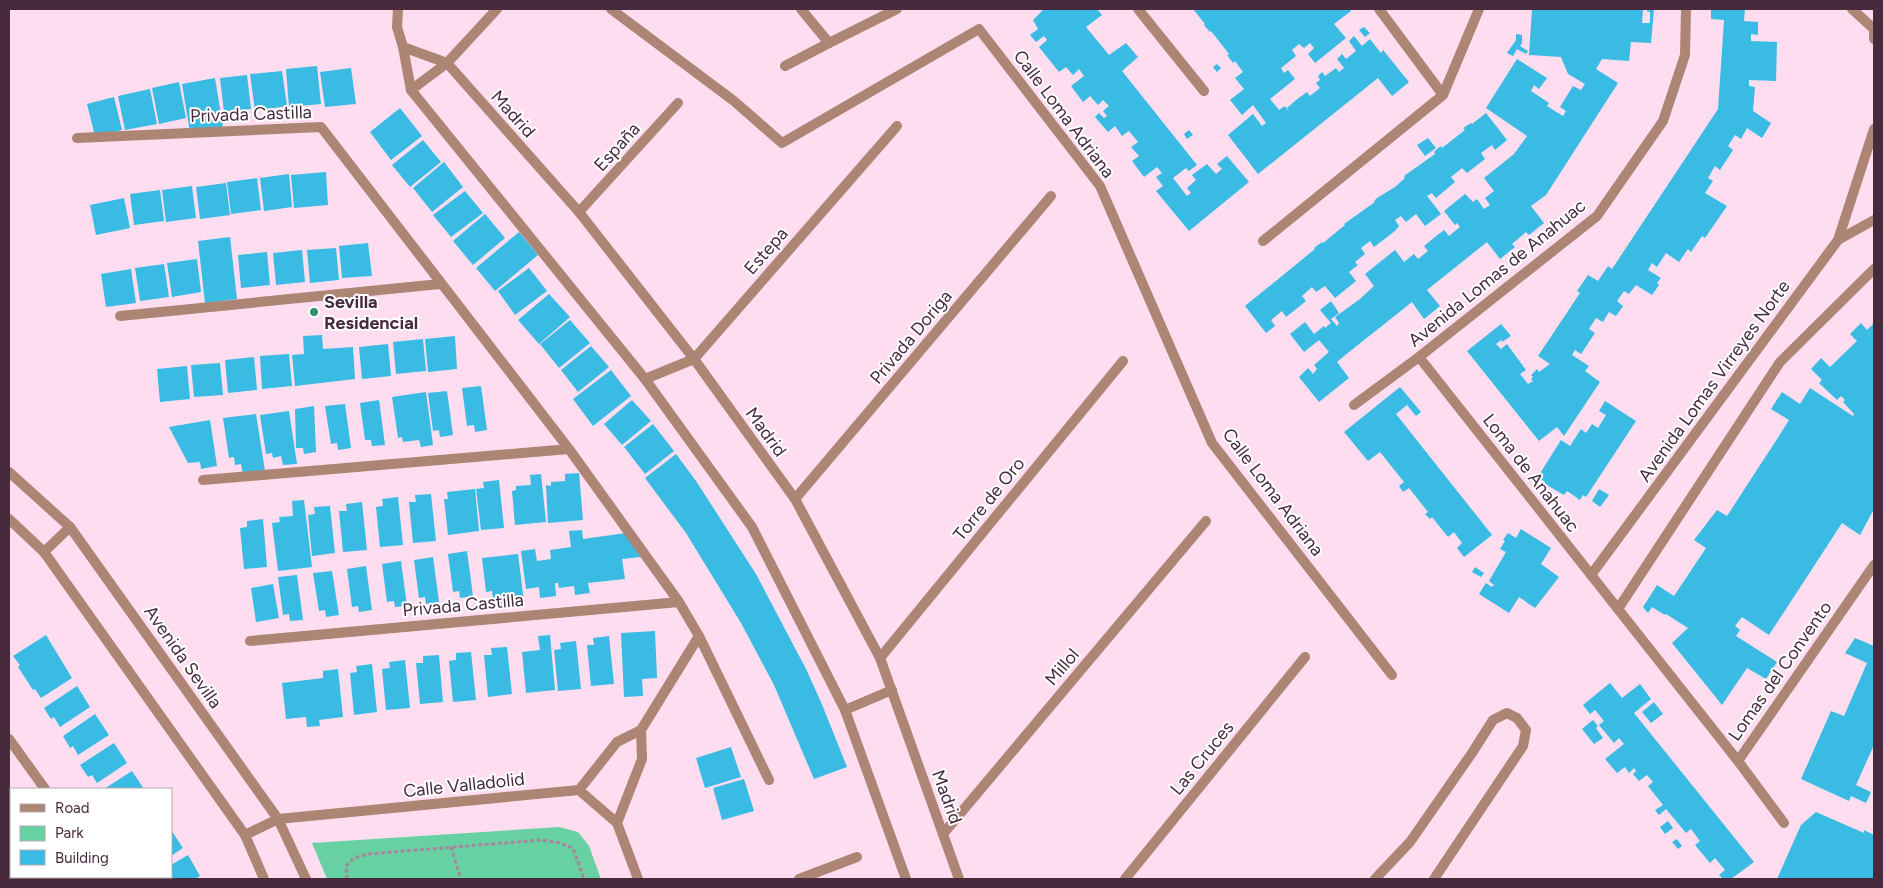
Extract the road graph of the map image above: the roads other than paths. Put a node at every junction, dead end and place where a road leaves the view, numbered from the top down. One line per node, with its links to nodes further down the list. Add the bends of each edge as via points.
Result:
1 (398, 9): 14 (street, via 396,27)
2 (497, 9): 15 (street)
3 (611, 9): 53 (street, Calle Loma Adriana, via 734,101 782,143 979,29 1100,186 1212,443)
4 (801, 9): 13 (street)
5 (897, 9): 13 (street)
6 (1138, 9): 18 (street)
7 (1379, 9): 19 (street)
8 (1479, 9): 19 (street)
9 (1686, 9): 32 (street, Avenida Lomas de Anahuac, via 1685,55 1663,121 1597,216)
10 (1852, 9): 11 (street)
11 (1874, 29): 12 (street)
12 (1874, 39)
13 (829, 43): 16 (street)
14 (403, 47): 15 (street); 17 (street)
15 (447, 63): 17 (street); 25 (street, Madrid)
16 (785, 66)
17 (411, 90): 35 (street)
18 (1204, 91)
19 (1442, 95): 28 (street)
20 (678, 103): 25 (street, España)
21 (897, 126): 33 (street, Estepa)
22 (1874, 129): 27 (street)
23 (77, 138): 30 (street, Privada Castilla, via 321,128)
24 (1051, 196): 40 (street, Privada Doriga)
25 (579, 212): 33 (street, Madrid)
26 (1874, 220): 27 (street, Avenida Lomas Virreyes Norte)
27 (1838, 240): 46 (street, Avenida Lomas Virreyes Norte)
28 (1263, 241)
29 (1874, 269): 48 (street, via 1780,362)
30 (440, 284): 31 (street); 37 (street, Privada Castilla)
31 (120, 316)
32 (1419, 357): 36 (street, Avenida Lomas de Anahuac); 46 (street, Loma de Anahuac)
33 (694, 359): 35 (street, Estepa); 40 (street, Madrid)
34 (1123, 361): 52 (street, Torre de Oro)
35 (645, 379): 55 (street, via 752,527)
36 (1354, 405)
37 (569, 449): 39 (street); 47 (street, Privada Castilla)
38 (9, 472): 43 (street, Avenida Sevilla)
39 (204, 480)
40 (795, 499): 52 (street, Madrid)
41 (9, 520): 44 (street)
42 (1206, 521): 65 (street, Millol)
43 (70, 527): 44 (street); 62 (street, Avenida Sevilla)
44 (44, 552): 66 (street)
45 (1874, 565): 58 (street, Lomas del Convento)
46 (1591, 575): 48 (street, Loma de Anahuac)
47 (679, 602): 49 (street, Privada Castilla); 50 (street, Privada Castilla)
48 (1618, 609): 58 (street, Lomas del Convento)
49 (699, 636): 56 (street); 59 (street, Privada Castilla)
50 (250, 641)
51 (1305, 657): 74 (street, Las Cruces)
52 (880, 658): 54 (street, Madrid)
53 (1392, 675)
54 (892, 690): 55 (street); 65 (street, Madrid)
55 (845, 710): 72 (street)
56 (641, 730): 61 (street, via 617,742); 63 (street, via 642,759)
57 (9, 738): 60 (street)
58 (1738, 760): 64 (street)
59 (769, 780)
60 (44, 788)
61 (579, 790): 62 (street, Calle Valladolid); 63 (street)
62 (278, 819): 66 (street, Calle Valladolid); 69 (street, Avenida Sevilla)
63 (617, 823): 70 (street)
64 (1784, 823)
65 (943, 834): 73 (street, Madrid)
66 (245, 835): 68 (street)
67 (858, 857): 71 (street)
68 (264, 879)
69 (306, 879)
70 (638, 879)
71 (799, 879)
72 (906, 879)
73 (959, 879)
74 (1125, 879)
75 (1375, 879): 76 (street, via 1410,842 1493,720 1506,713 1517,718 1526,730 1523,746)
76 (1434, 879)

